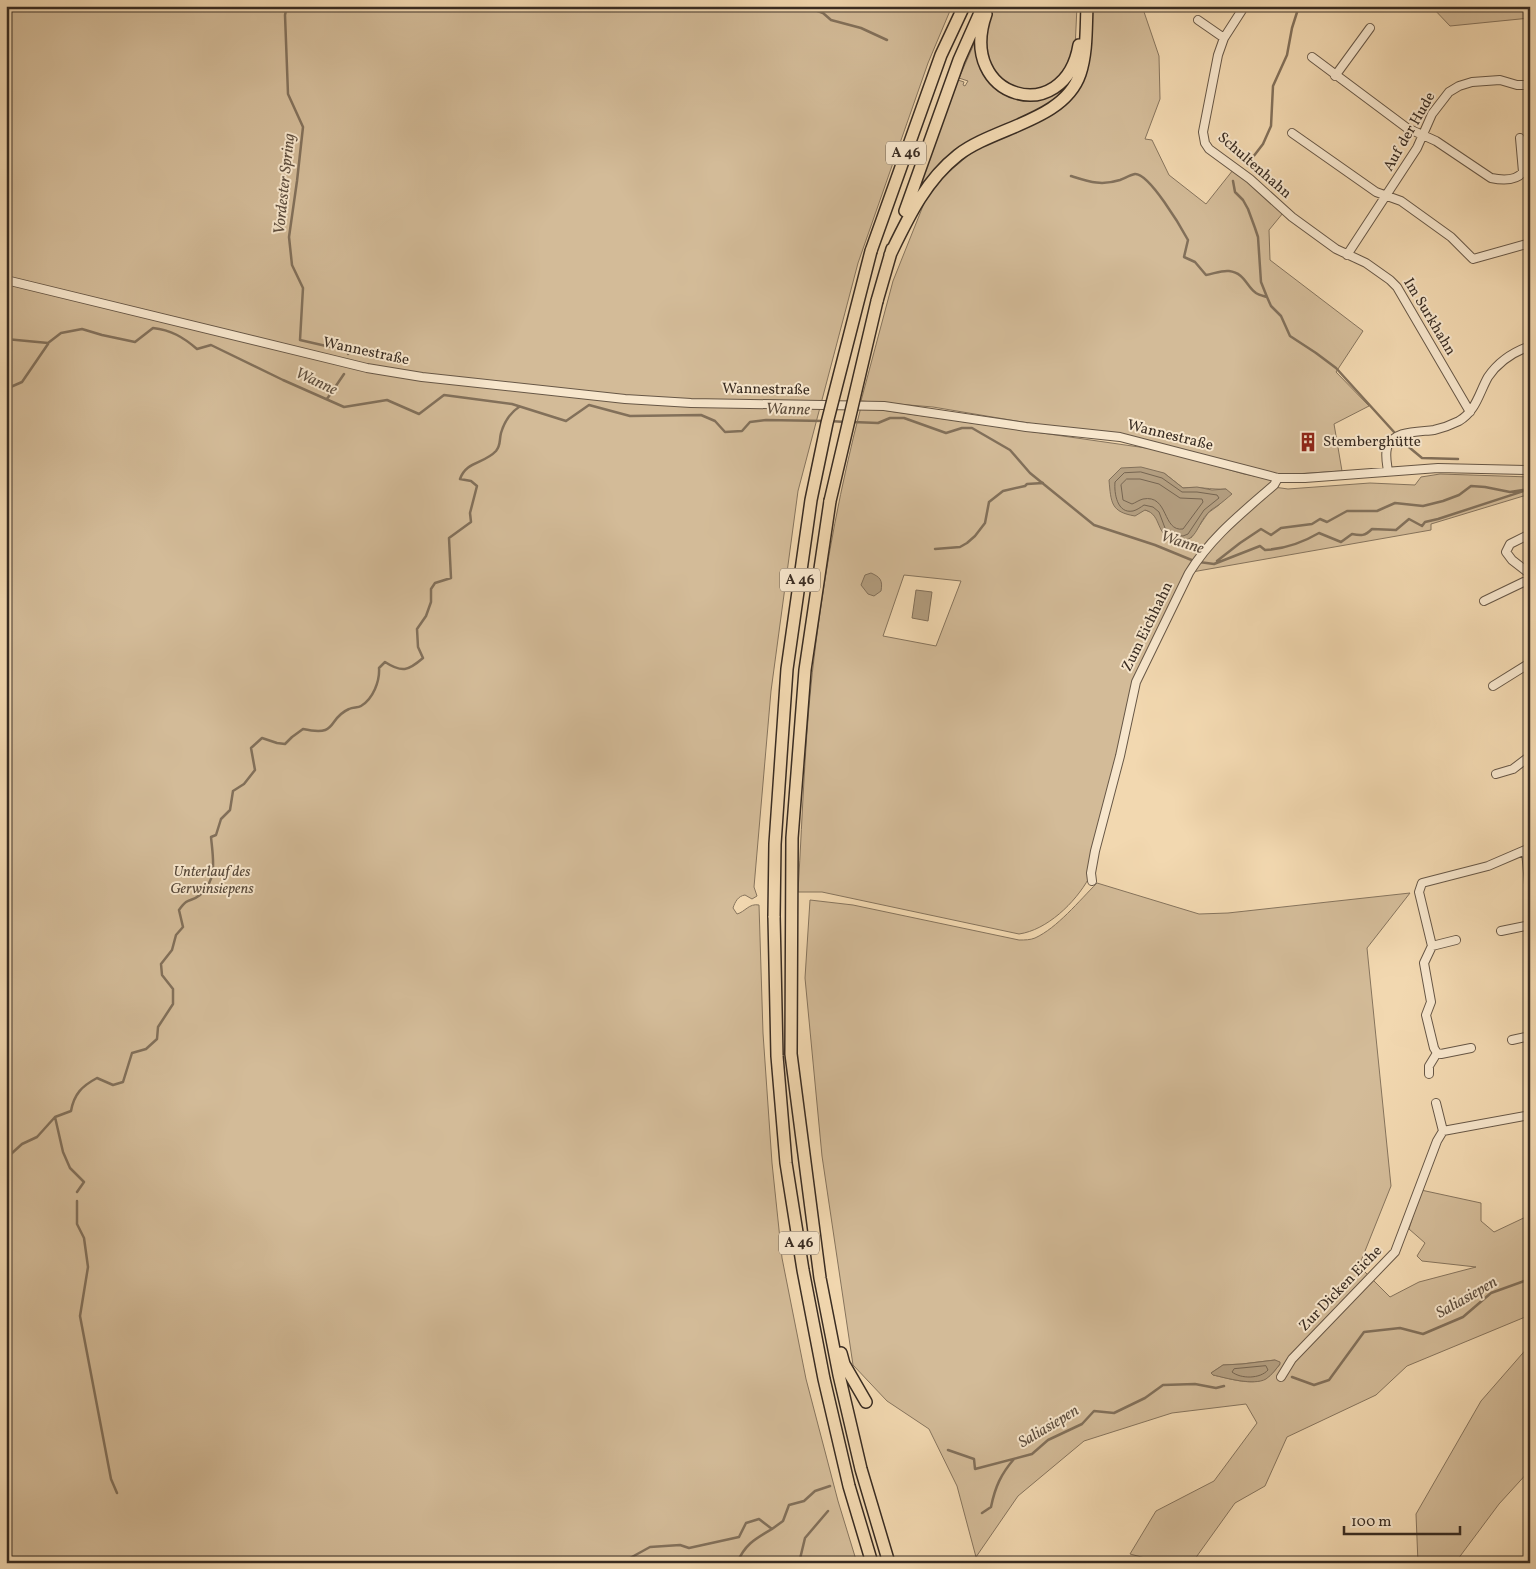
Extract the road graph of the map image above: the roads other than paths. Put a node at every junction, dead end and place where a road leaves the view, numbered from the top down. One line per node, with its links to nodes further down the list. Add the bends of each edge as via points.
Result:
1 (964, 6): 52 (highway, A 46, bridge, via 941,55 871,251 827,423 807,528 787,669 775,844 777,1056 786,1163 824,1379 849,1486)
2 (983, 6): 19 (highway, A 46, via 959,60)
3 (989, 6): 4 (highway, via 980,40 987,71 997,83 1013,93 1028,95 1049,91 1068,76 1078,53)
4 (1080, 6)
5 (1087, 6): 19 (highway, via 1083,62 1077,82 1066,96 1051,109 985,138 946,165 918,199)
6 (1242, 10): 9 (street, Schultenhahn)
7 (1198, 20): 9 (street)
8 (1370, 28): 11 (street)
9 (1224, 38): 18 (street, Schultenhahn, via 1203,132 1205,143 1292,217)
10 (1312, 58): 11 (street)
11 (1335, 76): 14 (street)
12 (1530, 85): 14 (street, Auf der Hude, via 1517,86 1500,80 1459,86 1437,106)
13 (1292, 133): 16 (street)
14 (1424, 137): 15 (street, via 1436,141 1488,176 1500,179 1517,177 1523,172); 16 (street, Auf der Hude)
15 (1520, 138)
16 (1387, 196): 17 (street, via 1401,201 1451,237 1473,259); 18 (street, Auf der Hude)
17 (1530, 243)
18 (1347, 255): 22 (street, Im Surkhahn, via 1366,263 1397,287)
19 (889, 256): 49 (highway, A 46, bridge, via 830,501 805,670 792,838 791,1054)
20 (6, 280): 25 (street, Wannestraße, via 397,374 625,399 884,406 1120,437)
21 (1530, 346): 22 (street, via 1506,358 1495,368)
22 (1470, 412): 24 (street, via 1449,426 1394,439 1387,450)
23 (1530, 470): 24 (street, Wannestraße, via 1438,468)
24 (1388, 471): 25 (street, Wannestraße)
25 (1278, 478): 35 (street, Zum Eichhahn, via 1199,556 1136,682 1095,851)
26 (1530, 534): 27 (street, via 1510,544 1506,552)
27 (1530, 574)
28 (1530, 579): 29 (street)
29 (1484, 601)
30 (1530, 663): 31 (street)
31 (1493, 686)
32 (1530, 756): 33 (street, via 1513,769)
33 (1496, 774)
34 (1528, 849): 36 (street); 40 (street, via 1488,866 1422,883 1419,892)
35 (1092, 881)
36 (1530, 896)
37 (1530, 925): 38 (street)
38 (1500, 931)
39 (1456, 940): 40 (street)
40 (1432, 946): 44 (street, via 1424,962 1431,1002 1426,1013)
41 (1530, 1036): 42 (street)
42 (1512, 1040)
43 (1471, 1048): 44 (street)
44 (1437, 1053): 45 (street, via 1429,1066)
45 (1429, 1074)
46 (1436, 1103): 48 (street)
47 (1530, 1114): 48 (street)
48 (1444, 1130): 50 (street, Zur Dicken Eiche, via 1436,1142 1395,1252 1292,1359)
49 (820, 1278): 51 (highway, via 844,1364); 53 (highway, A 46, via 861,1470)
50 (1281, 1377)
51 (866, 1402)
52 (872, 1563)
53 (889, 1563)

